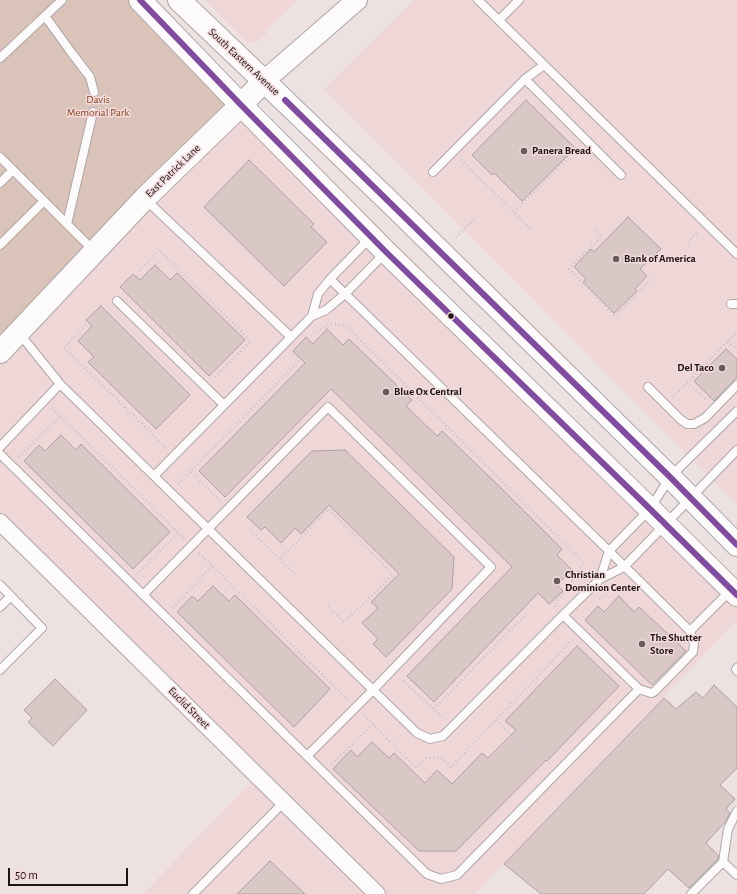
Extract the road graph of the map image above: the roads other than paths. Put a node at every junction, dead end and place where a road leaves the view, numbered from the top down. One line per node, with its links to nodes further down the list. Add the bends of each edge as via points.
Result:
1 (62, 0): 7 (lane)
2 (140, 0): 14 (main road)
3 (179, 0): 12 (main road, South Eastern Avenue)
4 (357, 0): 12 (street, East Patrick Lane)
5 (478, 0): 8 (lane)
6 (519, 0): 8 (lane)
7 (45, 16): 9 (lane); 13 (lane, via 90,77)
8 (498, 20): 10 (lane)
9 (1, 55)
10 (544, 65): 11 (lane); 28 (lane)
11 (525, 79): 18 (lane); 19 (lane)
12 (264, 81): 14 (main road, East Patrick Lane); 45 (main road, South Eastern Avenue)
13 (94, 92)
14 (241, 105): 21 (main road, East Patrick Lane); 24 (main road)
15 (93, 112): 23 (lane)
16 (0, 157): 17 (lane)
17 (13, 170): 20 (lane); 22 (lane)
18 (433, 172)
19 (621, 175)
20 (0, 183)
21 (145, 198): 26 (main road, East Patrick Lane); 34 (lane)
22 (44, 201): 23 (lane); 25 (lane)
23 (67, 224): 26 (lane)
24 (371, 237): 27 (main road); 29 (lane)
25 (0, 245)
26 (95, 251): 33 (main road, East Patrick Lane)
27 (386, 252): 30 (lane); 47 (main road)
28 (737, 254)
29 (330, 279): 30 (lane); 32 (lane, via 318,294)
30 (345, 294): 32 (lane, via 326,310); 51 (lane)
31 (117, 301): 39 (lane)
32 (312, 316): 34 (lane)
33 (18, 333): 35 (main road, East Patrick Lane); 36 (lane)
34 (291, 338): 39 (lane)
35 (0, 352)
36 (60, 384): 41 (lane); 44 (lane)
37 (737, 385): 38 (lane, via 705,418 694,424 687,424 680,419)
38 (648, 387)
39 (224, 405): 44 (lane)
40 (737, 411): 45 (lane)
41 (0, 447)
42 (737, 450): 46 (lane)
43 (0, 454): 56 (lane)
44 (154, 476): 49 (lane)
45 (670, 477): 46 (main road, South Eastern Avenue); 47 (lane)
46 (690, 498): 47 (lane); 50 (main road, South Eastern Avenue)
47 (658, 516): 51 (lane); 52 (lane); 55 (main road)
48 (0, 522): 65 (street, Euclid Street)
49 (208, 528): 56 (lane); 63 (lane); 63 (lane, via 328,407 491,567)
50 (737, 545)
51 (609, 551): 52 (lane); 53 (lane)
52 (624, 567): 53 (lane); 60 (lane)
53 (600, 579): 59 (lane)
54 (0, 585): 57 (lane)
55 (734, 592): 60 (lane)
56 (143, 595): 64 (lane)
57 (11, 596): 58 (lane); 61 (lane, via 42,628)
58 (0, 607)
59 (563, 614): 62 (lane); 63 (lane, via 443,736 430,739 417,733)
60 (690, 631): 62 (lane, via 694,644 693,652 654,692)
61 (0, 670)
62 (639, 689): 64 (lane, via 457,875 441,880 427,874)
63 (373, 690): 64 (lane)
64 (307, 756)
65 (284, 802): 69 (lane); 70 (street, Euclid Street)
66 (737, 811): 67 (lane, via 728,829)
67 (723, 862): 68 (lane); 71 (lane)
68 (737, 875)
69 (193, 894)
70 (377, 894)
71 (691, 894)

